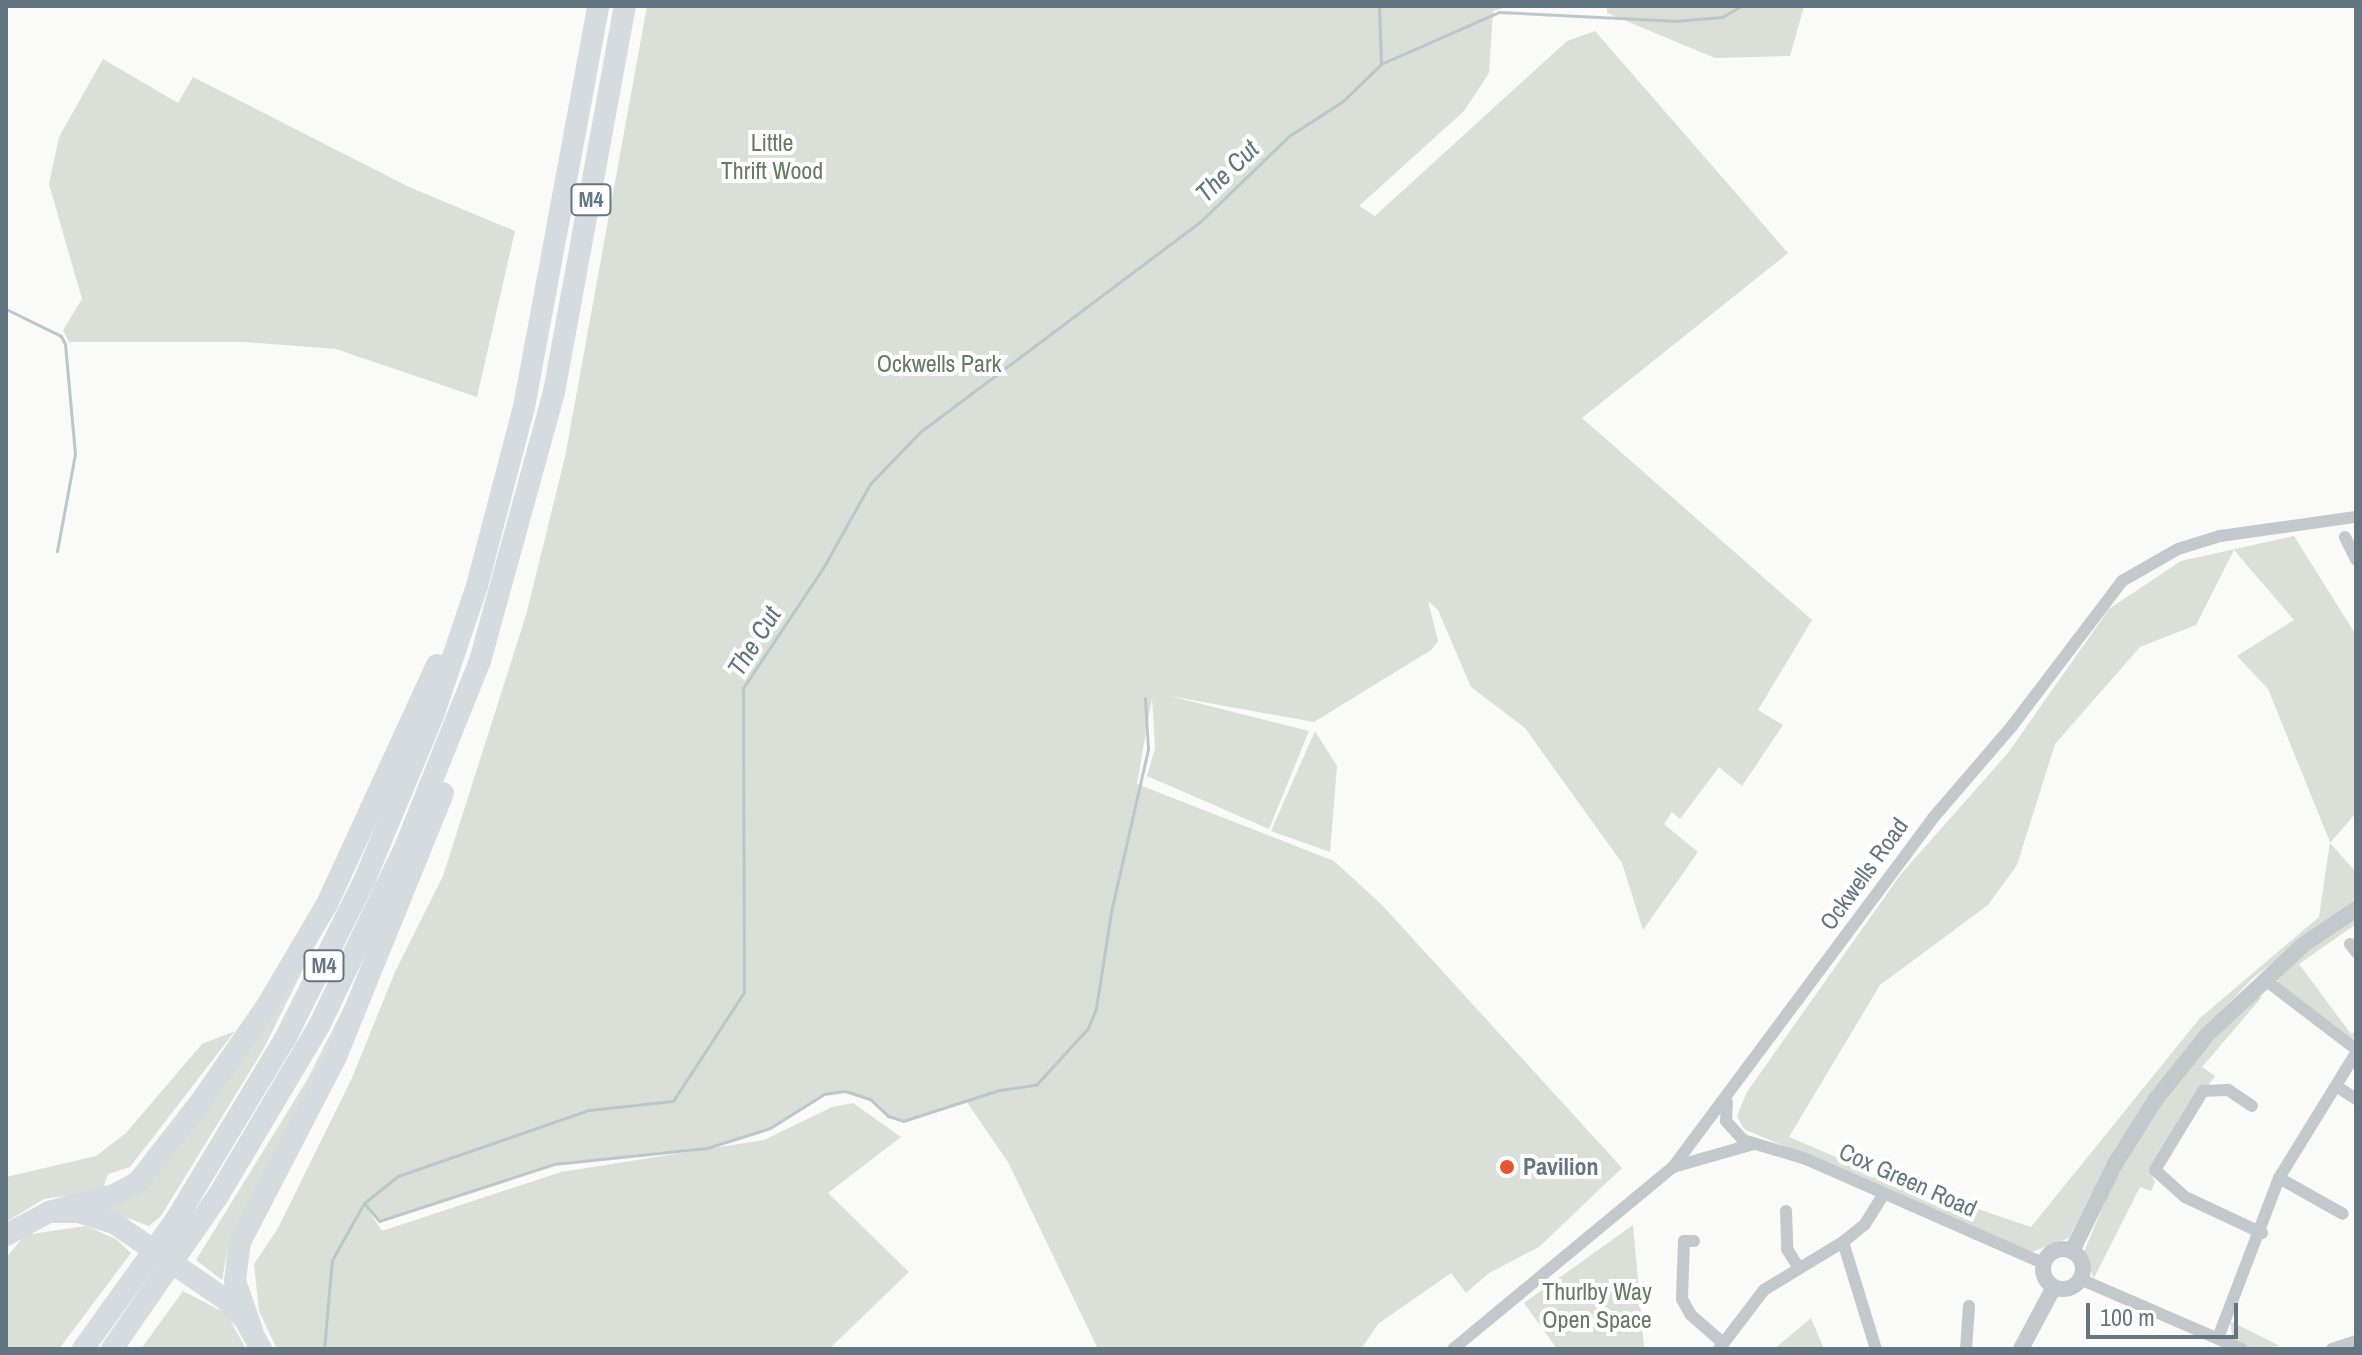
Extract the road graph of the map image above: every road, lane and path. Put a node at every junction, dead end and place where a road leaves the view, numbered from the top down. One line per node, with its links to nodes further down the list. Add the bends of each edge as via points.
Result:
1 (598, 6): 4 (highway, M4, via 537,348)
2 (625, 6): 5 (highway, M4, via 554,392)
3 (2356, 517): 11 (street, Ockwells Road, via 2220,536 2178,549 2122,581 2012,726 1933,818)
4 (488, 544): 18 (highway, M4, via 368,822 268,1004 148,1173 114,1195); 34 (highway, M4, via 434,713 326,961 207,1171)
5 (480, 661): 32 (highway, M4, via 463,736 382,953 335,1059 240,1242 235,1281); 35 (highway, M4, via 390,881 320,1024 210,1209)
6 (2356, 909): 7 (street)
7 (2264, 979): 8 (street); 24 (street, via 2208,1034 2156,1099 2115,1164)
8 (2356, 1051): 9 (street)
9 (2336, 1086): 10 (street); 15 (street)
10 (2356, 1099)
11 (1727, 1101): 13 (street, Cox Green Road, via 1726,1121); 14 (street, Ockwells Road)
12 (2252, 1106): 20 (street, via 2228,1090 2203,1091 2155,1170 2185,1197)
13 (1754, 1144): 14 (street); 16 (street, Cox Green Road, via 1806,1159)
14 (1673, 1167): 36 (street, Ockwells Road)
15 (2279, 1178): 19 (street, via 2326,1211); 20 (street)
16 (1884, 1193): 23 (street, via 1865,1224); 25 (street, Cox Green Road)
17 (1786, 1211): 26 (street, via 1787,1249)
18 (49, 1212): 21 (highway, M4); 32 (highway, M4, via 90,1214 123,1228 235,1308)
19 (2343, 1214)
20 (2262, 1233): 30 (street)
21 (6, 1235)
22 (1694, 1241): 33 (street, via 1684,1241 1682,1299)
23 (1843, 1242): 26 (street); 37 (street)
24 (2072, 1251): 25 (street, via 2058,1249); 27 (street, via 2081,1260)
25 (2043, 1263): 28 (street, via 2045,1280)
26 (1799, 1268): 33 (street, via 1764,1290)
27 (2080, 1279): 28 (street, via 2066,1289); 30 (street)
28 (2054, 1287): 39 (street)
29 (1969, 1306): 38 (street)
30 (2218, 1338): 40 (street)
31 (2356, 1341): 41 (street)
32 (259, 1343)
33 (1721, 1346)
34 (83, 1349)
35 (112, 1349)
36 (1453, 1349)
37 (1876, 1349)
38 (1966, 1349)
39 (2021, 1349)
40 (2242, 1349)
41 (2332, 1349)

